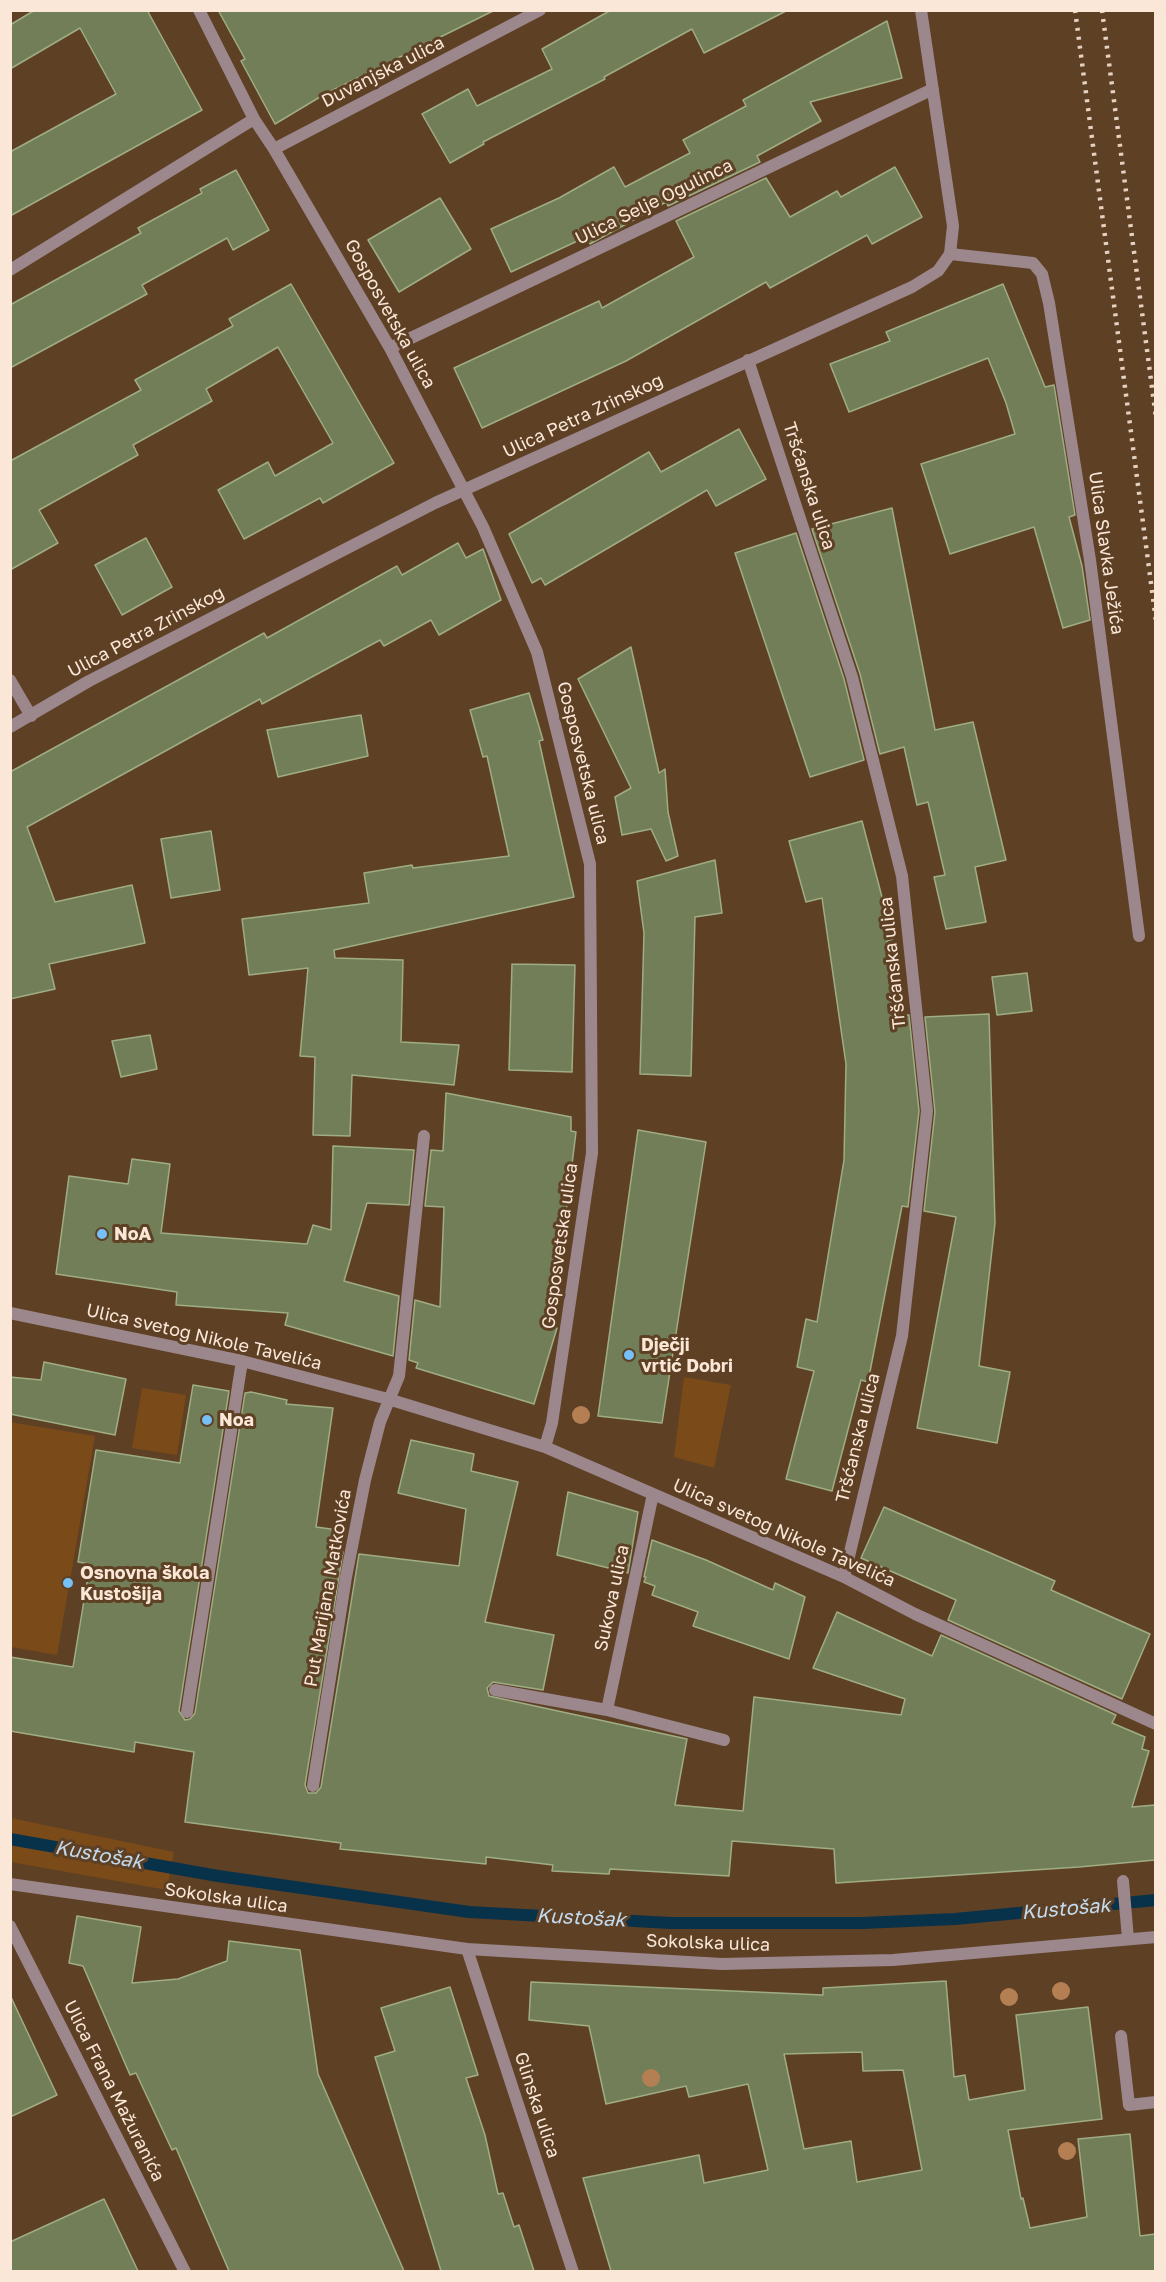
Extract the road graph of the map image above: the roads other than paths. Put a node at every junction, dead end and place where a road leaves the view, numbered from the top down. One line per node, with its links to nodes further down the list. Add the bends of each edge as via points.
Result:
1 (199, 10): 5 (street)
2 (540, 10): 6 (street, Duvanjska ulica)
3 (921, 10): 4 (street)
4 (933, 89): 7 (street, via 953,226); 9 (street, Ulica Selje Ogulinca)
5 (254, 119): 6 (street); 8 (street)
6 (274, 149): 9 (street, Gosposvetska ulica)
7 (950, 254): 10 (street, Ulica Petra Zrinskog, via 938,271 912,287); 15 (street, Ulica Slavka Ježića, via 1033,263 1042,274 1090,560)
8 (10, 270)
9 (390, 348): 11 (street, Gosposvetska ulica)
10 (748, 360): 11 (street, Ulica Petra Zrinskog); 22 (street, Tršćanska ulica, via 852,677 902,876 927,1111 902,1336)
11 (465, 490): 13 (street, Ulica Petra Zrinskog, via 89,681); 20 (street, Gosposvetska ulica, via 537,652 590,864 592,1153 552,1423)
12 (10, 680): 13 (street)
13 (31, 716): 14 (street, Ulica Petra Zrinskog)
14 (10, 728)
15 (1139, 936)
16 (424, 1136): 19 (street, via 399,1376)
17 (10, 1313): 18 (street, Ulica svetog Nikole Tavelića)
18 (242, 1361): 19 (street, Ulica svetog Nikole Tavelića); 25 (street)
19 (388, 1399): 20 (street, Ulica svetog Nikole Tavelića); 28 (street, Put Marijana Matkovića, via 365,1480 346,1576)
20 (545, 1447): 21 (street, Ulica svetog Nikole Tavelića)
21 (653, 1494): 22 (street, Ulica svetog Nikole Tavelića); 24 (street, Sukova ulica)
22 (844, 1577): 26 (street, Ulica svetog Nikole Tavelića, via 915,1614)
23 (495, 1690): 24 (street)
24 (607, 1710): 27 (street)
25 (187, 1712)
26 (1155, 1724)
27 (724, 1740)
28 (313, 1786)
29 (10, 1884): 34 (street, Sokolska ulica)
30 (1124, 1884): 33 (street)
31 (10, 1926): 37 (street, Ulica Frana Mažuranića)
32 (1155, 1937): 33 (street, Sokolska ulica)
33 (1128, 1940): 34 (street, Sokolska ulica, via 810,1964 722,1964)
34 (467, 1949): 38 (street, Glinska ulica)
35 (1121, 2036): 36 (street, via 1129,2105)
36 (1155, 2102)
37 (185, 2271)
38 (573, 2271)

